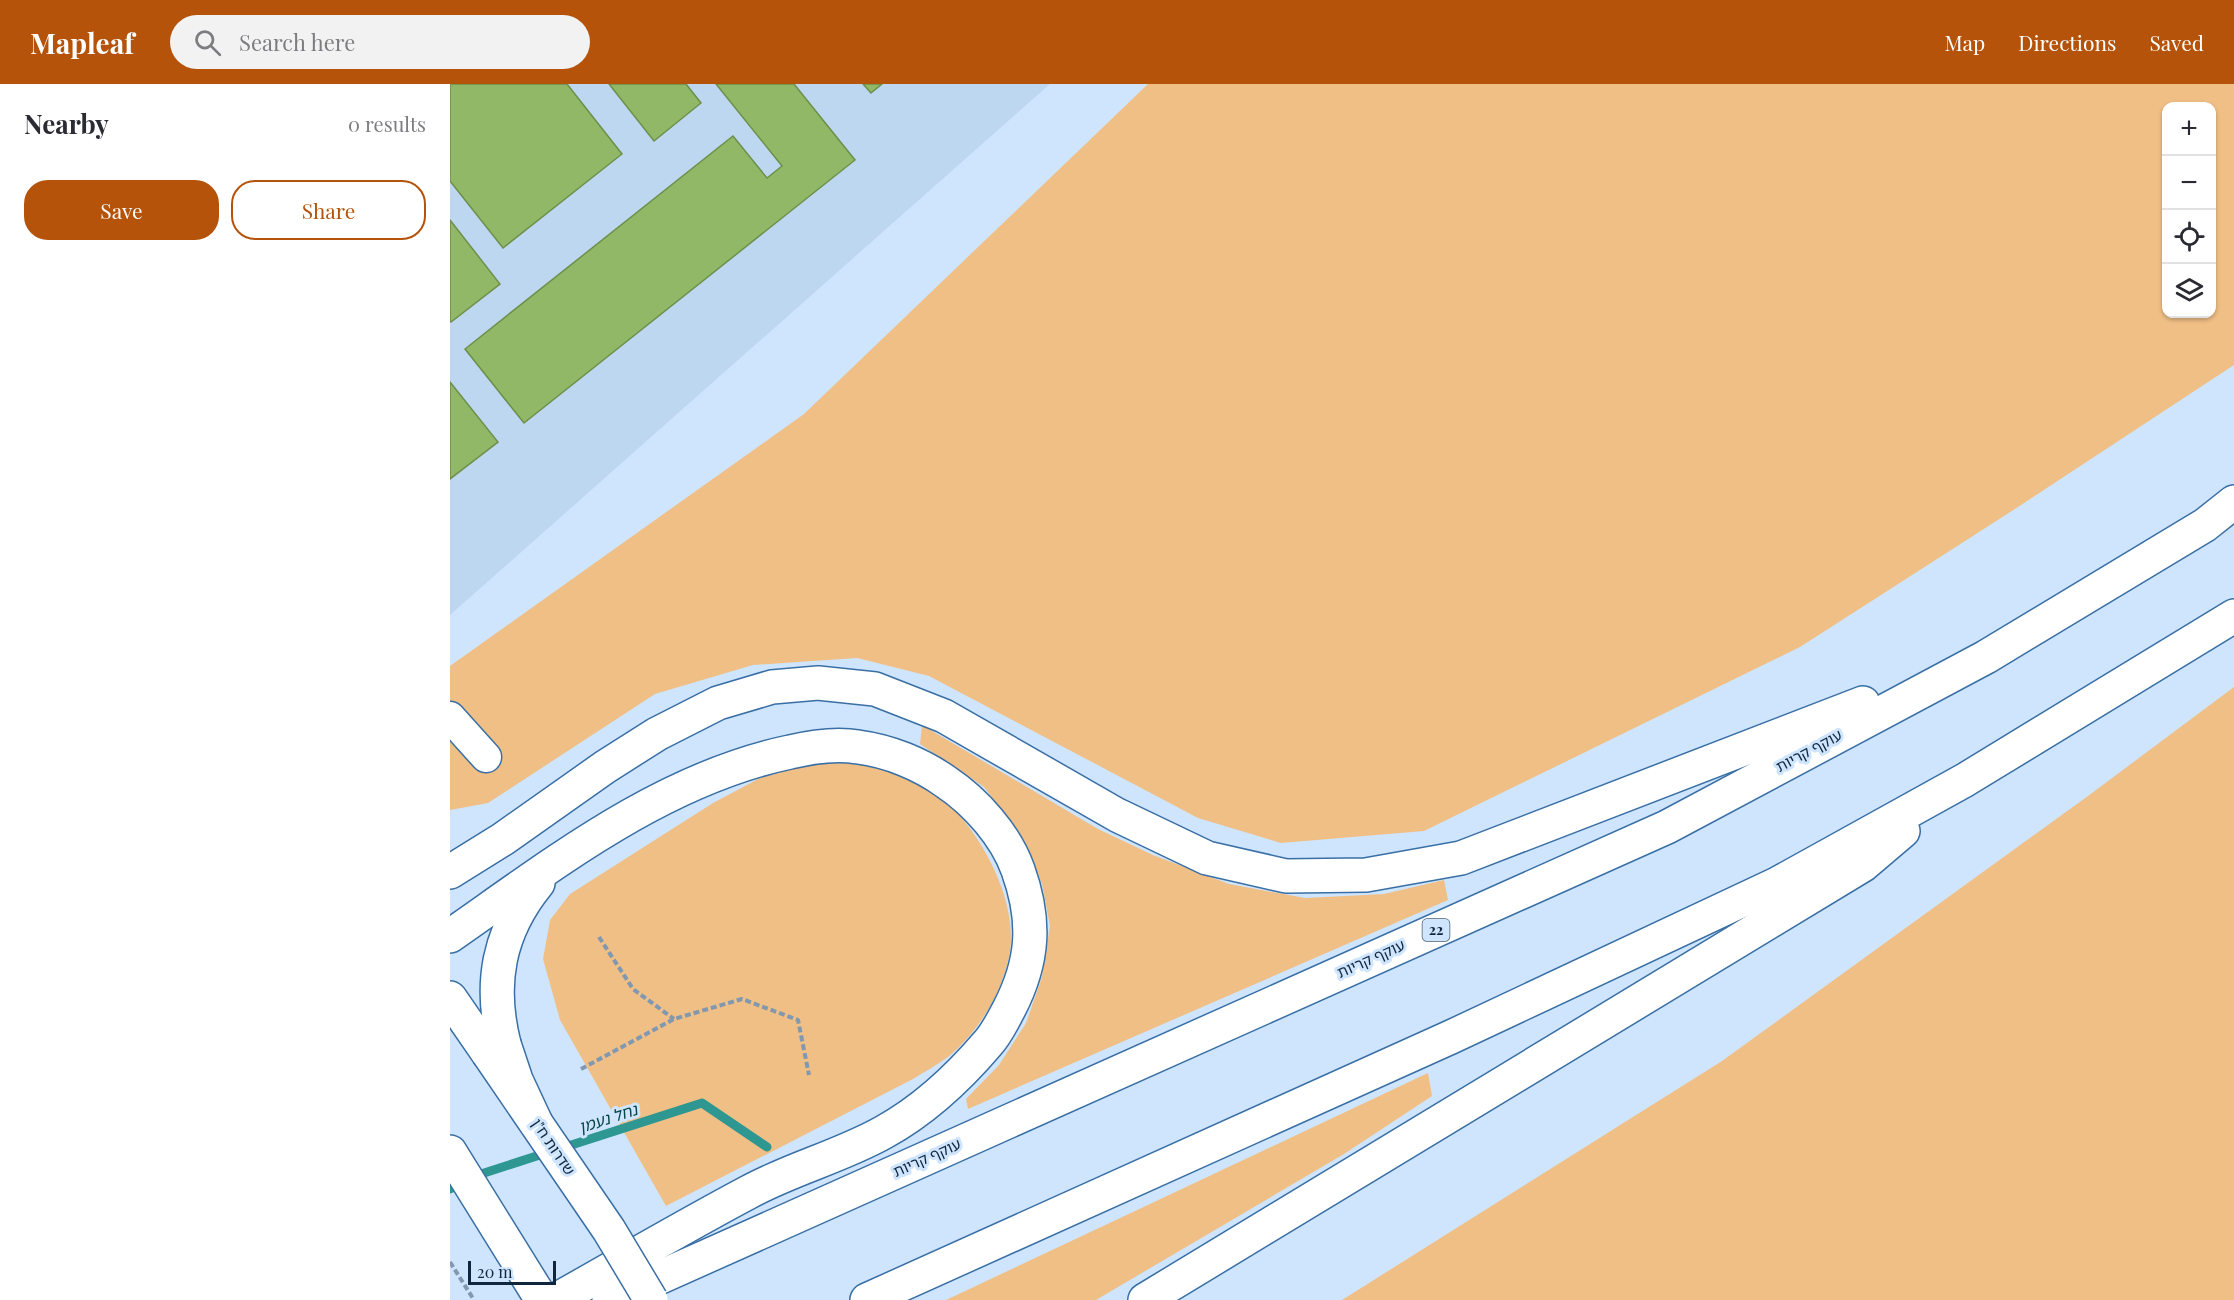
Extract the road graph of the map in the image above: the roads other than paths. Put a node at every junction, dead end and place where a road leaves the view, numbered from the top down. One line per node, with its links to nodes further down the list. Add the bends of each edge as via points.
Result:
1 (2234, 502): 3 (main road, עוקף קריות / 22, via 2205,525)
2 (2234, 616): 6 (main road)
3 (1986, 657): 7 (main road, via 1461,858 1366,875 1286,876 1207,858 1117,815 944,716 875,689 818,683 772,687 718,703 657,734); 17 (main road, עוקף קריות / 22, via 1667,826)
4 (450, 717): 5 (street)
5 (486, 757)
6 (1965, 780): 19 (main road, via 1777,884 1451,1037); 20 (main road, via 1863,865)
7 (503, 838): 8 (main road, via 475,847); 10 (main road)
8 (450, 849)
9 (553, 864): 11 (main road); 13 (main road, via 525,899 504,943 497,987); 16 (main road, via 664,797 706,777 781,753 812,747 856,746 922,767 962,792 1013,855 1031,927 1028,961 1005,1017 990,1042 938,1095 884,1132 750,1191)
10 (450, 872)
11 (450, 936)
12 (450, 998): 13 (main road)
13 (496, 1048): 18 (main road, שדרות ח"ן, bridge, via 536,1123)
14 (455, 1160): 15 (main road)
15 (542, 1300)
16 (556, 1300)
17 (609, 1300)
18 (651, 1300)
19 (867, 1300)
20 (1145, 1300)

